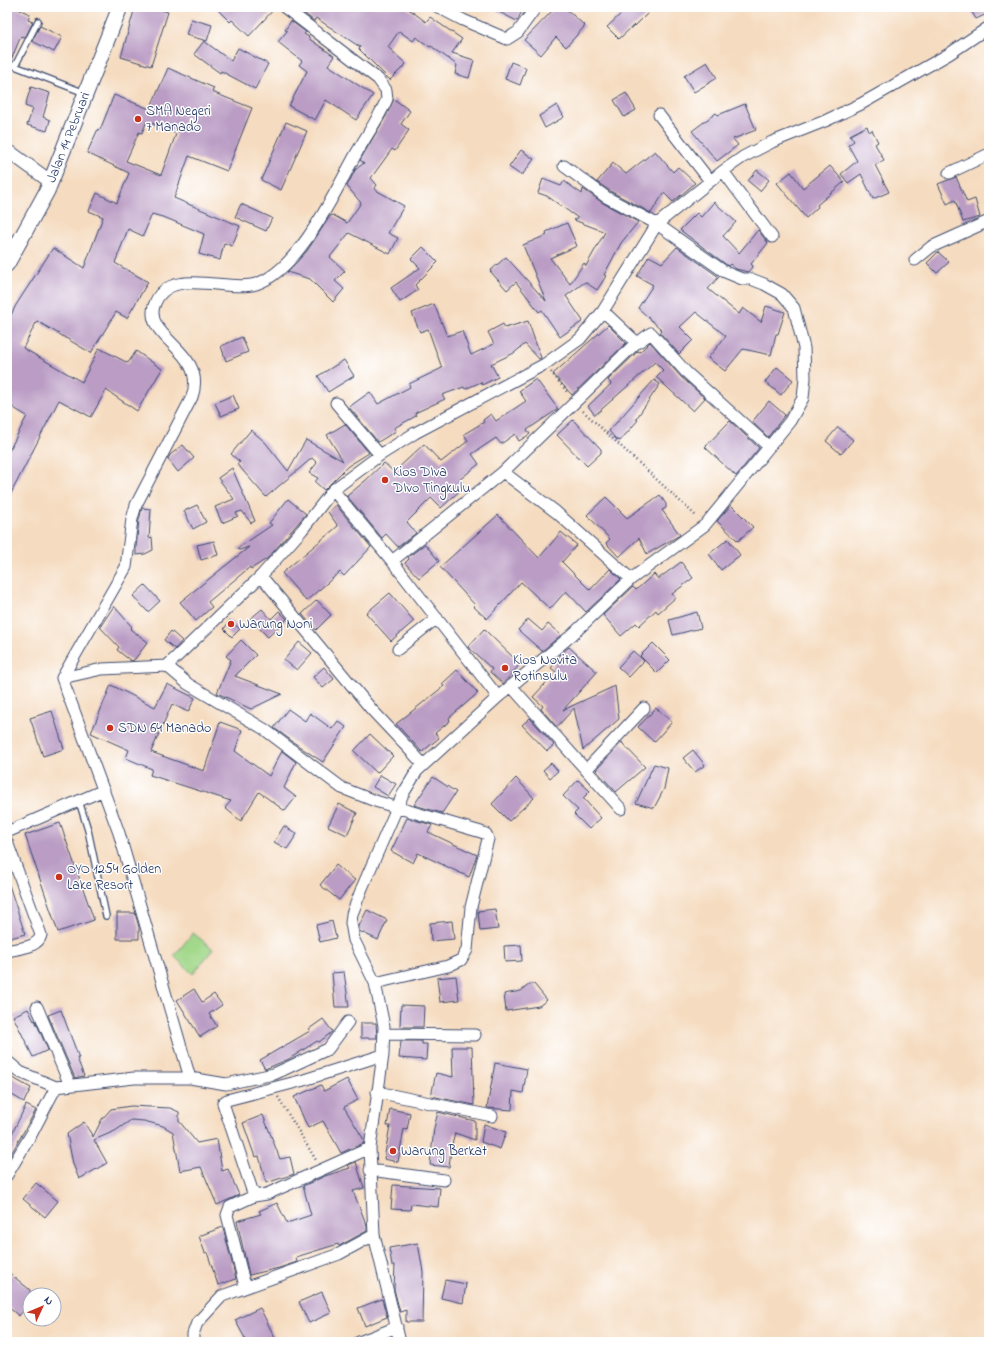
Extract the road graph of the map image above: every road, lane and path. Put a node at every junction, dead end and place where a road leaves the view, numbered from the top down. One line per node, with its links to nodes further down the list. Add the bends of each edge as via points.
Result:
1 (120, 7): 9 (main road, Jalan 14 Pebruari)
2 (438, 7): 3 (street, via 507,39 518,32)
3 (536, 7)
4 (289, 8): 39 (street, via 378,79 386,90 387,99 323,215 292,256 274,274 256,284 179,284 167,289 158,298 154,312 156,324 189,363 196,378 196,388 136,505 126,567)
5 (38, 21): 8 (lane)
6 (989, 27): 14 (street, via 949,54 861,104 772,142)
7 (7, 63): 8 (lane)
8 (15, 66): 9 (lane)
9 (85, 93): 17 (main road, Jalan 14 Pebruari)
10 (659, 115): 16 (street)
11 (7, 150): 17 (street)
12 (989, 154): 15 (street)
13 (564, 166): 19 (street, via 606,196)
14 (723, 171): 16 (street); 20 (street)
15 (949, 173)
16 (710, 181): 19 (street)
17 (51, 182): 22 (main road, Jalan 14 Pebruari)
18 (989, 221): 21 (street, via 931,247)
19 (657, 224): 23 (street); 28 (street, via 725,272 764,284 782,294 794,308 804,348 805,378 802,398 798,408)
20 (772, 237)
21 (915, 260)
22 (7, 264)
23 (603, 311): 24 (street); 25 (street, via 580,339)
24 (638, 341): 26 (street); 28 (street, via 651,333 683,368)
25 (545, 364): 26 (path); 29 (street, via 415,433)
26 (575, 402): 30 (street); 32 (path)
27 (336, 404): 29 (street)
28 (769, 447): 32 (street)
29 (380, 455): 31 (street)
30 (503, 472): 33 (street); 35 (street, via 556,512)
31 (333, 490): 33 (street); 34 (street)
32 (705, 525): 35 (street)
33 (392, 561): 36 (street)
34 (261, 576): 38 (street); 43 (street, via 372,710)
35 (631, 579): 40 (street, via 572,635)
36 (439, 621): 37 (street); 41 (street)
37 (398, 649)
38 (167, 666): 39 (street, via 102,669); 47 (street, via 188,684 252,721 342,788)
39 (62, 678): 45 (street)
40 (511, 686): 41 (street); 44 (street)
41 (498, 697): 43 (street)
42 (644, 708): 44 (street)
43 (423, 764): 47 (street, via 408,785)
44 (586, 770): 48 (street)
45 (104, 790): 46 (street); 60 (street, via 119,833)
46 (79, 801): 49 (street); 51 (lane, via 88,830)
47 (398, 808): 53 (street, via 362,888 351,923 354,940); 53 (street, via 481,832 486,834 488,839 471,907 467,950 464,957 448,966)
48 (621, 809)
49 (7, 832)
50 (7, 842): 52 (street, via 41,935 35,944)
51 (106, 916)
52 (7, 951)
53 (375, 984): 56 (street, via 382,1009)
54 (37, 1007): 61 (street)
55 (348, 1022): 60 (street, via 328,1049 274,1074 226,1084)
56 (384, 1034): 57 (street); 58 (street)
57 (475, 1035)
58 (383, 1056): 63 (street); 64 (street)
59 (7, 1061): 62 (street, via 20,1072)
60 (190, 1078): 61 (street, via 134,1078)
61 (70, 1085): 62 (street)
62 (56, 1087): 69 (street)
63 (273, 1088): 67 (path); 71 (street, via 223,1103)
64 (378, 1092): 65 (street); 66 (street)
65 (492, 1116)
66 (370, 1148): 68 (street); 71 (street, via 267,1194)
67 (316, 1160)
68 (370, 1170): 70 (street); 72 (street)
69 (7, 1174)
70 (444, 1180)
71 (254, 1196): 73 (street, via 230,1207 227,1215)
72 (374, 1235): 73 (street, via 339,1254); 74 (street)
73 (245, 1286): 75 (street, via 215,1302 197,1323)
74 (397, 1327): 76 (street); 77 (street)
75 (193, 1342)
76 (359, 1342)
77 (400, 1342)

